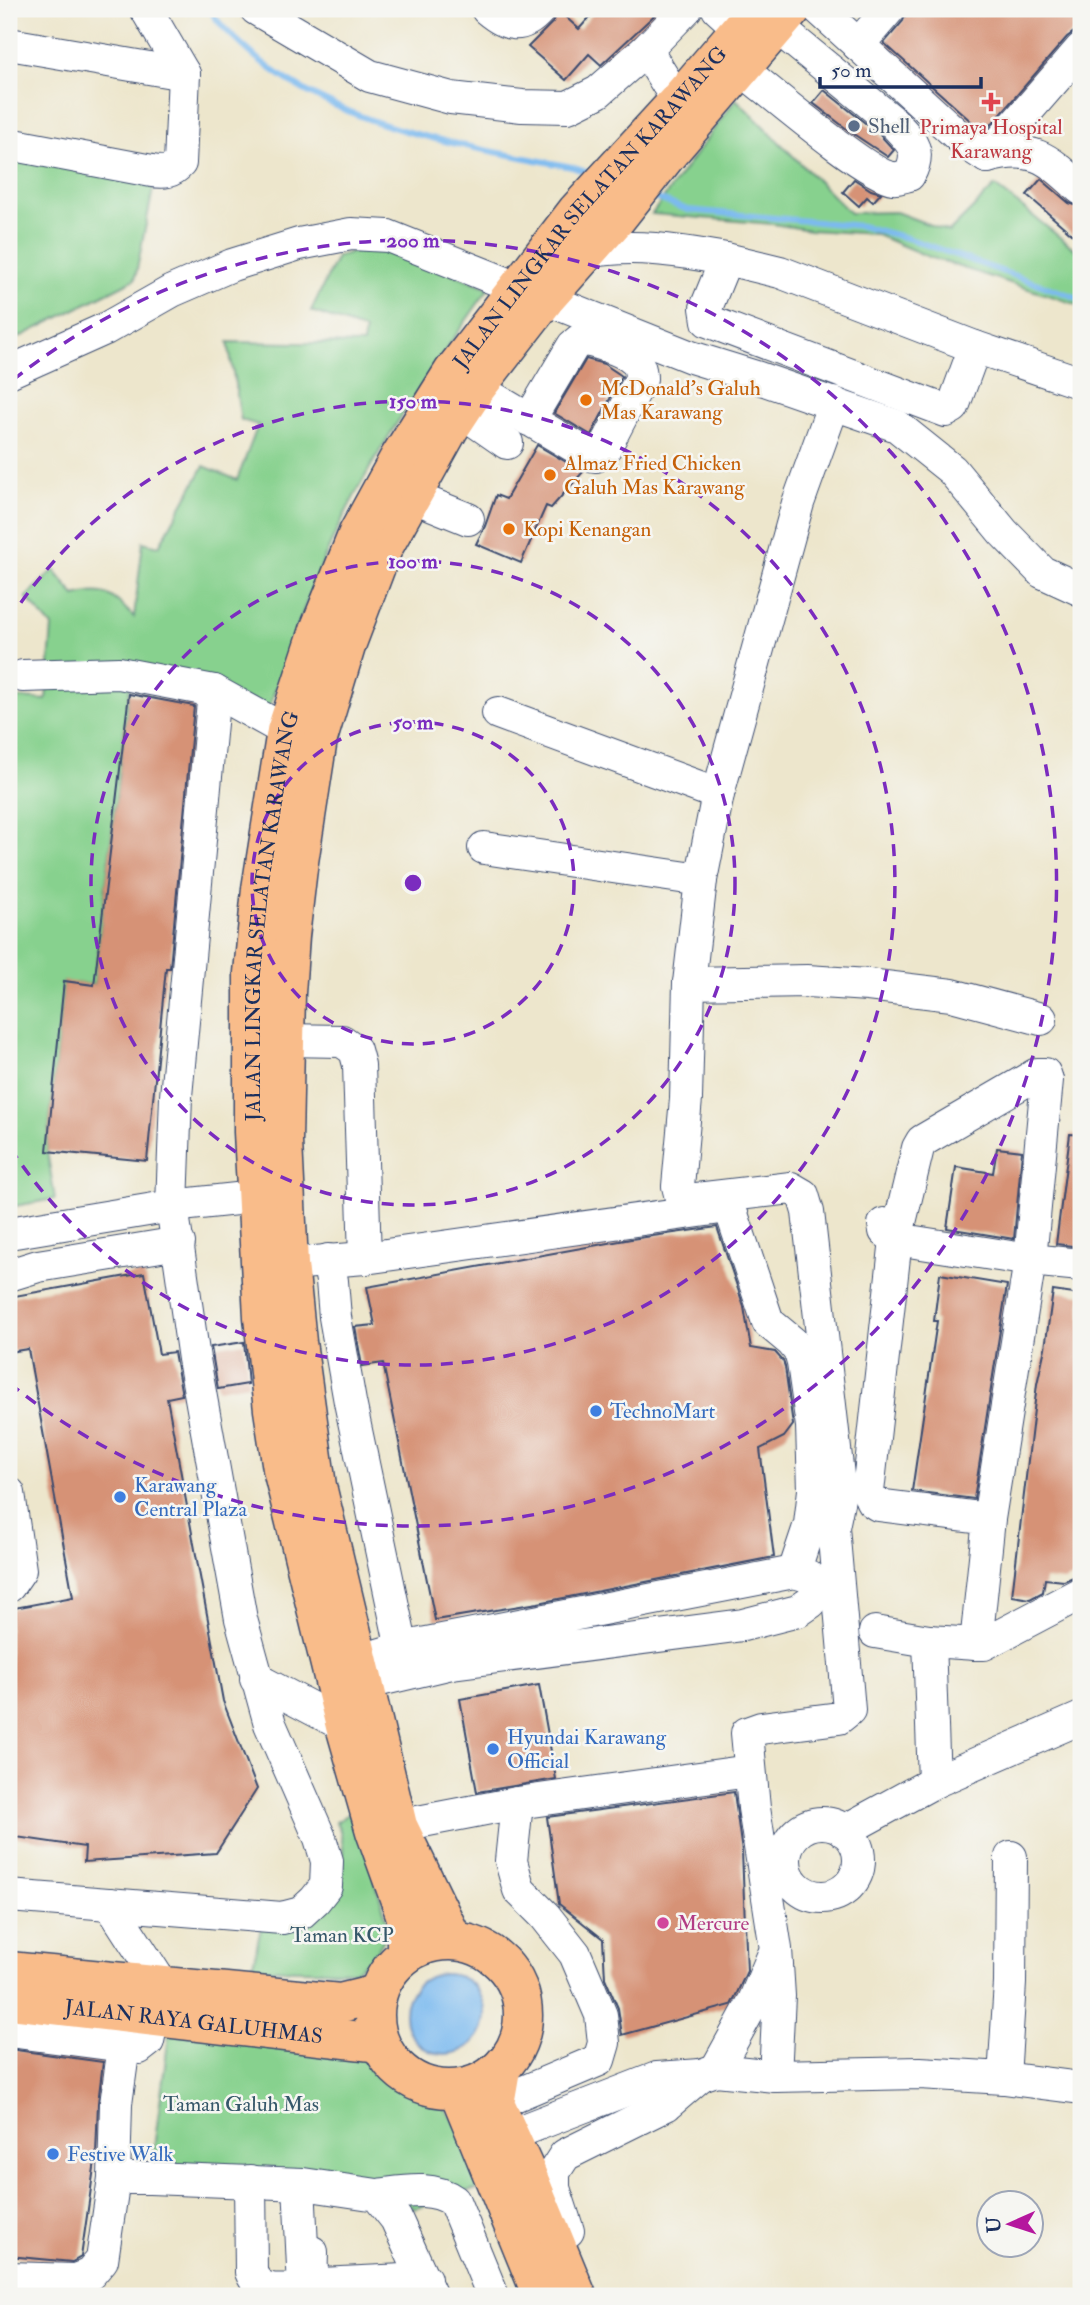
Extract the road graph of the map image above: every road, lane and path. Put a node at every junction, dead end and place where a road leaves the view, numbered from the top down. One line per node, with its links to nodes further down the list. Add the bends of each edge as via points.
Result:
1 (146, 9): 15 (street)
2 (256, 9): 12 (street, via 370,76 451,98 522,106 568,107 598,92)
3 (487, 9): 4 (street, via 513,24 530,21)
4 (540, 9)
5 (686, 9): 12 (street)
6 (819, 9): 10 (street)
7 (889, 9): 10 (street)
8 (757, 17): 13 (main road, JALAN LINGKAR SELATAN KARAWANG); 14 (street); 16 (main road, JALAN LINGKAR SELATAN KARAWANG)
9 (9, 44): 15 (street)
10 (858, 45): 20 (street)
11 (1081, 49): 20 (street)
12 (646, 50): 16 (street)
13 (741, 69): 17 (street); 19 (main road, JALAN LINGKAR SELATAN KARAWANG)
14 (827, 69): 17 (street); 17 (street, via 909,140 916,162 909,175 895,179 880,174)
15 (184, 74): 18 (street, via 180,163 174,170 163,173)
16 (678, 101): 19 (main road, JALAN LINGKAR SELATAN KARAWANG)
17 (795, 111)
18 (9, 144)
19 (654, 149): 22 (main road, JALAN LINGKAR SELATAN KARAWANG, via 616,219); 24 (main road, JALAN LINGKAR SELATAN KARAWANG, via 577,211)
20 (987, 157): 21 (street, via 1006,152 1049,160)
21 (1081, 190)
22 (587, 252): 23 (street, via 614,247 662,248); 24 (main road, JALAN LINGKAR SELATAN KARAWANG)
23 (726, 259): 25 (street, via 780,272); 25 (street, via 706,309 708,321 946,411 953,407)
24 (530, 294): 26 (street, via 388,236 351,234 232,265); 28 (main road, JALAN LINGKAR SELATAN KARAWANG); 29 (street, via 691,357); 38 (main road, JALAN LINGKAR SELATAN KARAWANG, via 453,372 399,458 358,533 318,630)
25 (975, 347): 27 (street)
26 (9, 372)
27 (1081, 383)
28 (469, 399): 30 (street); 31 (street); 32 (main road, JALAN LINGKAR SELATAN KARAWANG)
29 (834, 403): 34 (street, via 897,426 952,470 1042,572); 39 (street, via 798,503)
30 (529, 420)
31 (508, 443)
32 (411, 496): 33 (street); 44 (main road, JALAN LINGKAR SELATAN KARAWANG, via 383,548 318,739 290,936)
33 (468, 519)
34 (1081, 590)
35 (23, 676): 36 (street, via 119,673)
36 (214, 691): 38 (street); 46 (street, via 176,1096)
37 (498, 713): 39 (street)
38 (286, 731): 45 (main road, JALAN LINGKAR SELATAN KARAWANG, via 261,889 253,974)
39 (718, 794): 41 (street)
40 (484, 848): 41 (street)
41 (701, 880): 42 (street)
42 (689, 983): 43 (street, via 868,985 952,995); 79 (street, via 681,1198 791,1188 803,1195 840,1493 833,1527 849,1710 839,1718 747,1733)
43 (1041, 1019)
44 (285, 1040): 50 (street, via 342,1041 355,1050); 53 (main road, JALAN LINGKAR SELATAN KARAWANG, via 283,1142)
45 (255, 1197): 46 (street); 68 (main road, JALAN LINGKAR SELATAN KARAWANG, via 272,1410 282,1469)
46 (173, 1206): 47 (street); 49 (street)
47 (9, 1233)
48 (896, 1239): 52 (street); 52 (street, via 922,1141 1037,1074 1045,1074); 57 (street, via 868,1492 878,1505)
49 (179, 1243): 55 (street); 66 (street, via 194,1359)
50 (365, 1258): 51 (street); 58 (street, via 728,1207 768,1322 792,1342 803,1363 812,1426 814,1490 810,1524)
51 (328, 1260): 53 (street); 64 (street, via 351,1402)
52 (1030, 1260): 54 (street); 57 (street)
53 (289, 1264): 65 (main road, JALAN LINGKAR SELATAN KARAWANG, via 317,1486)
54 (1081, 1265)
55 (9, 1275)
56 (9, 1493): 59 (street, via 20,1570)
57 (989, 1519): 63 (street)
58 (794, 1572): 64 (street); 64 (street, via 815,1584 811,1602 798,1611 743,1625 453,1663)
59 (9, 1586)
60 (1080, 1587): 63 (street, via 984,1644)
61 (874, 1632): 62 (street)
62 (929, 1641): 63 (street); 70 (street)
63 (976, 1644)
64 (405, 1661): 65 (street)
65 (360, 1672): 72 (main road, JALAN LINGKAR SELATAN KARAWANG)
66 (256, 1679): 68 (street); 77 (street, via 270,1724 320,1838 327,1861 326,1886 301,1913 282,1918)
67 (1081, 1718): 70 (street)
68 (345, 1726): 72 (main road, JALAN LINGKAR SELATAN KARAWANG)
69 (735, 1773): 71 (street)
70 (934, 1782): 73 (street)
71 (517, 1803): 72 (street); 92 (street, via 511,1861 519,1890 575,1954 600,2015 604,2043 599,2060)
72 (387, 1828): 78 (main road, JALAN LINGKAR SELATAN KARAWANG); 80 (main road, JALAN LINGKAR SELATAN KARAWANG, via 406,1917)
73 (844, 1831): 75 (street, via 858,1854 850,1884 822,1897); 75 (street, via 822,1822 794,1835 786,1865)
74 (1011, 1857): 89 (street)
75 (802, 1891): 79 (street)
76 (9, 1896): 77 (street)
77 (110, 1904): 83 (street)
78 (453, 1940): 80 (main road, via 428,1942); 92 (main road, via 478,1946 499,1959 514,1979 522,2002 523,2026)
79 (776, 1949): 87 (street, via 754,2001); 88 (street)
80 (406, 1953): 84 (main road, via 388,1971 377,1994 374,2018)
81 (9, 1971): 83 (main road, JALAN RAYA GALUHMAS)
82 (9, 2000): 83 (main road, JALAN RAYA GALUHMAS)
83 (158, 2001): 84 (main road, JALAN RAYA GALUHMAS); 86 (street, via 148,2041 139,2048)
84 (354, 2028): 91 (main road, via 411,2080 433,2089)
85 (9, 2031): 86 (street)
86 (124, 2046): 93 (street, via 116,2104)
87 (708, 2072): 88 (street); 92 (street); 103 (street, via 666,2105 565,2155 554,2172 554,2188)
88 (775, 2076): 89 (street, via 920,2073)
89 (1004, 2078): 90 (street)
90 (1081, 2088)
91 (458, 2090): 92 (main road, via 481,2083); 101 (main road)
92 (502, 2103): 102 (main road)
93 (114, 2178): 94 (street); 97 (street, via 102,2260 90,2274 75,2280)
94 (250, 2181): 95 (street); 95 (street, via 251,2273 266,2290 304,2288)
95 (304, 2185): 96 (street); 98 (street, via 316,2283)
96 (377, 2195): 98 (street, via 396,2218); 100 (street, via 433,2191 454,2201)
97 (9, 2278)
98 (415, 2289): 99 (street, via 336,2291)
99 (331, 2296)
100 (493, 2296)
101 (542, 2296)
102 (577, 2296)
103 (591, 2296)

